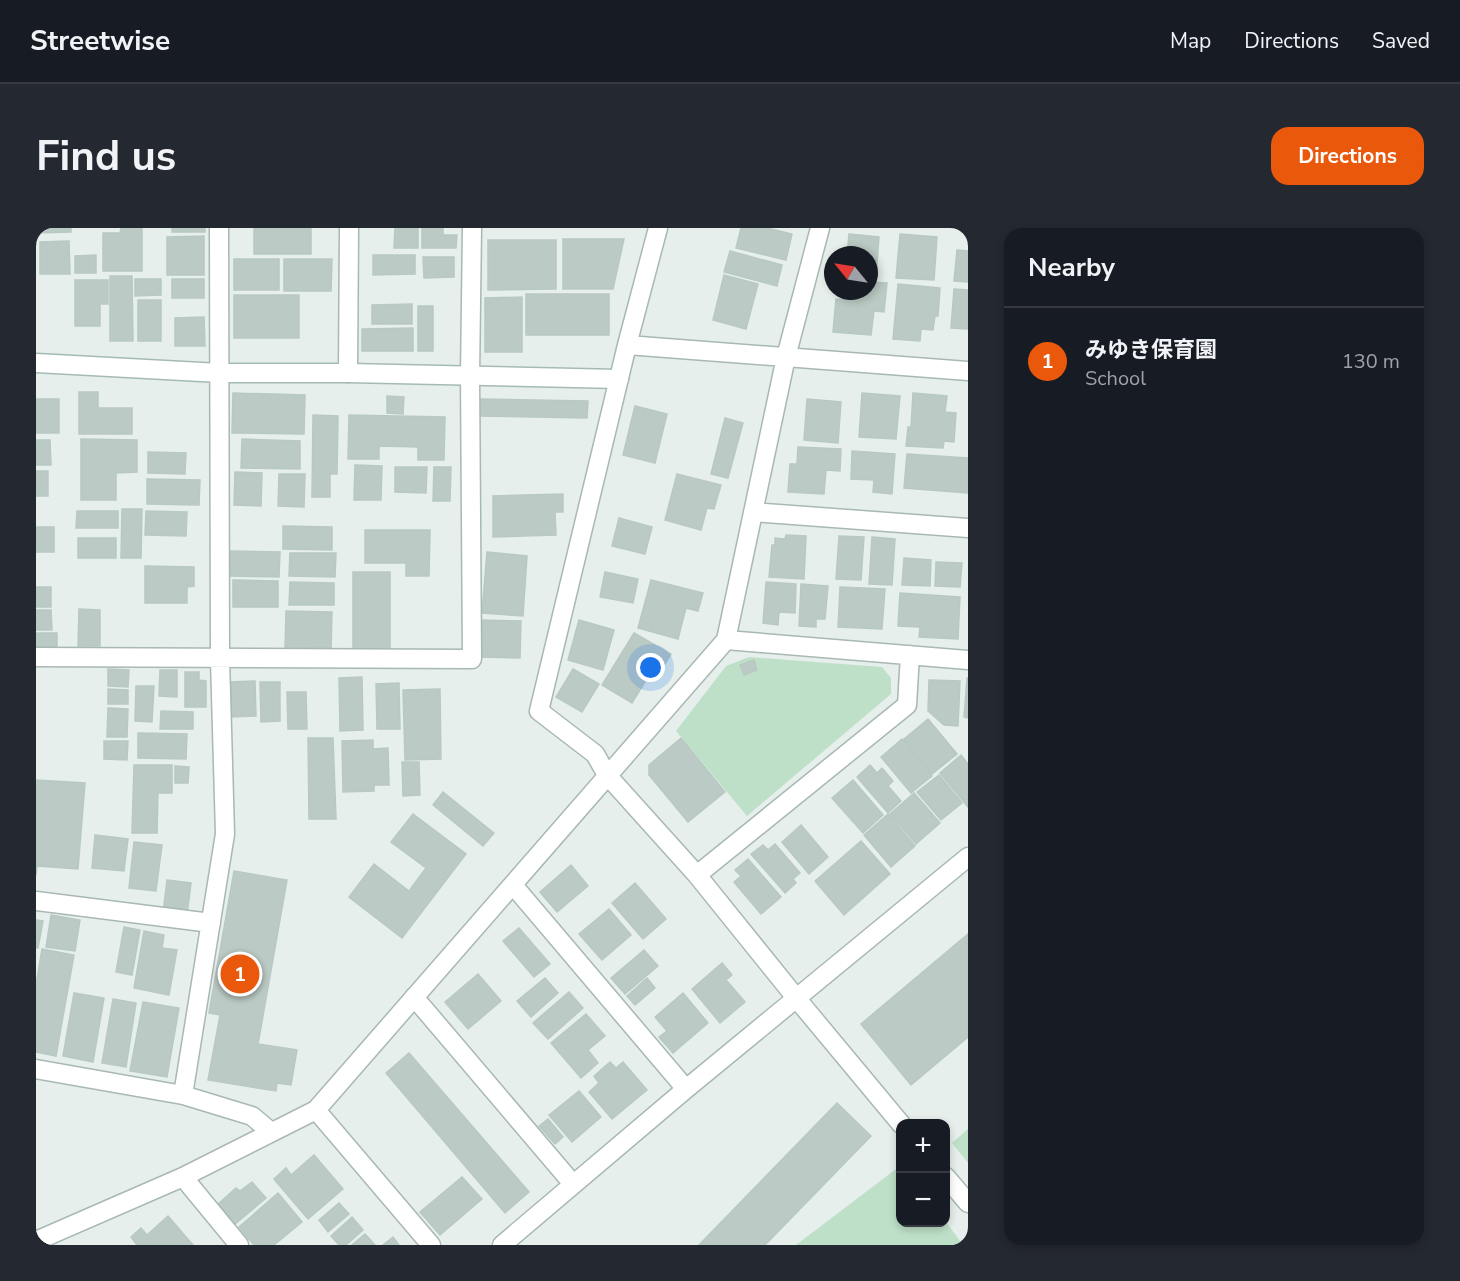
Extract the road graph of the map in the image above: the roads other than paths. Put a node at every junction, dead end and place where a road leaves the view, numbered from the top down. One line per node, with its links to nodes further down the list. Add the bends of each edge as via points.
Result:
1 (219, 228): 10 (street)
2 (349, 228): 11 (street)
3 (472, 228): 12 (street)
4 (658, 228): 6 (street)
5 (820, 228): 7 (street)
6 (627, 345): 7 (street); 13 (street)
7 (786, 357): 9 (street); 14 (street)
8 (36, 363): 10 (street)
9 (968, 371)
10 (220, 373): 11 (street); 19 (street)
11 (348, 374): 12 (street)
12 (470, 376): 13 (street); 19 (street, via 472,659)
13 (619, 379): 21 (street, via 539,711 595,754)
14 (753, 512): 15 (street); 16 (street)
15 (968, 528)
16 (726, 640): 17 (street); 21 (street)
17 (910, 655): 20 (street); 23 (street, via 907,705)
18 (36, 657): 19 (street)
19 (220, 659): 26 (street, via 225,834)
20 (968, 660)
21 (607, 775): 23 (street); 24 (street)
22 (968, 857): 28 (street)
23 (697, 875): 28 (street)
24 (513, 885): 27 (street); 30 (street)
25 (36, 901): 26 (street)
26 (211, 923): 31 (street)
27 (414, 997): 32 (street); 37 (street)
28 (797, 999): 30 (street); 33 (street)
29 (36, 1069): 31 (street)
30 (686, 1089): 37 (street)
31 (183, 1095): 34 (street, via 252,1116)
32 (316, 1110): 34 (street); 41 (street)
33 (897, 1119)
34 (271, 1132): 35 (street)
35 (183, 1178): 39 (street); 40 (street)
36 (950, 1183): 38 (street)
37 (573, 1184): 42 (street)
38 (968, 1203)
39 (41, 1242)
40 (239, 1245)
41 (431, 1245)
42 (502, 1245)

